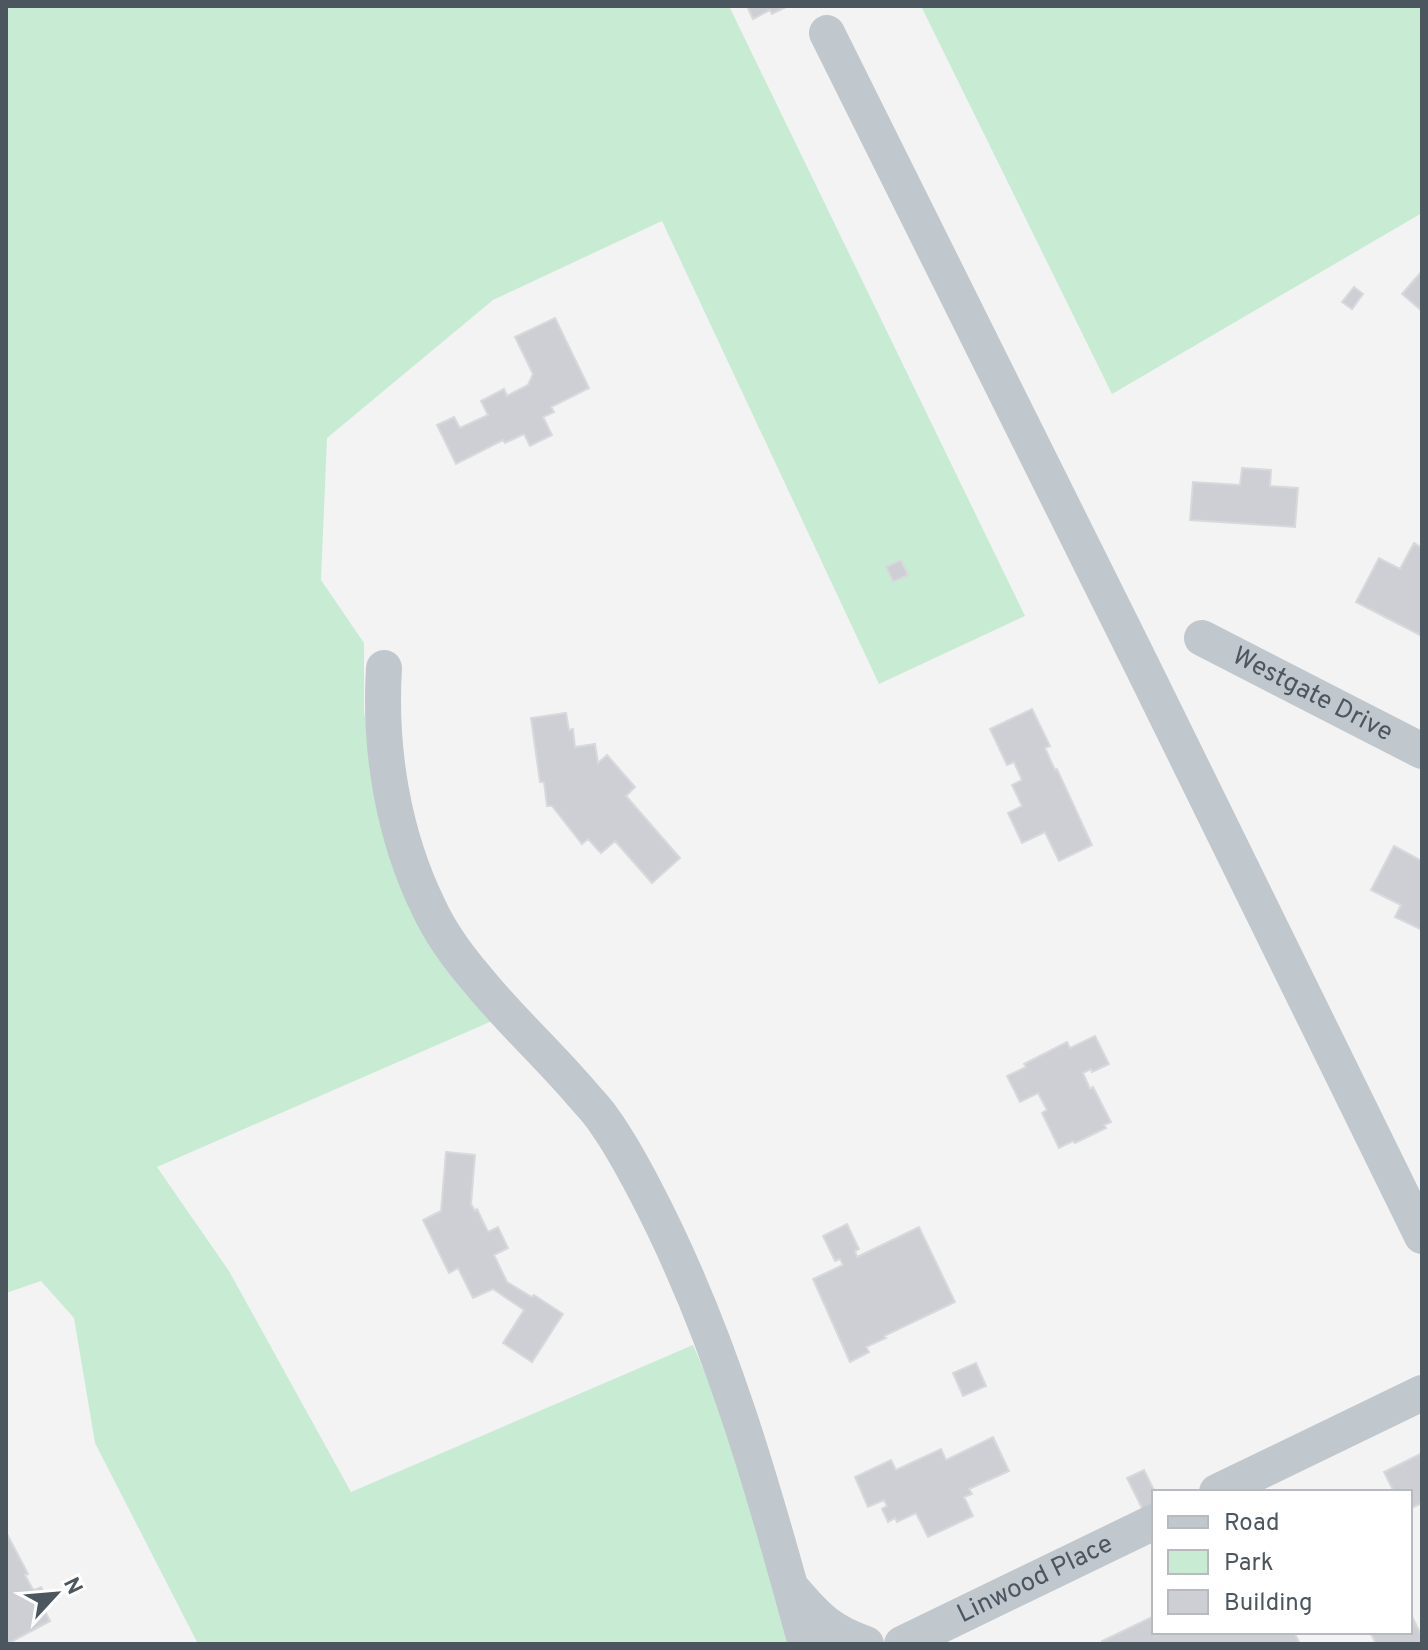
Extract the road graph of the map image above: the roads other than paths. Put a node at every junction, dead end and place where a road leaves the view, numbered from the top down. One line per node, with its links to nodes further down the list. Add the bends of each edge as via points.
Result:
1 (827, 33): 5 (street)
2 (1202, 638): 4 (street, Westgate Drive)
3 (384, 668): 9 (street, via 386,760 400,830 420,888 456,952 605,1121 645,1189 718,1354)
4 (1422, 751)
5 (1422, 1236)
6 (1422, 1393): 7 (street)
7 (1221, 1490)
8 (1152, 1523): 10 (street, Linwood Place)
9 (791, 1587): 11 (street); 12 (street, via 829,1627)
10 (910, 1640)
11 (806, 1644)
12 (866, 1644)

